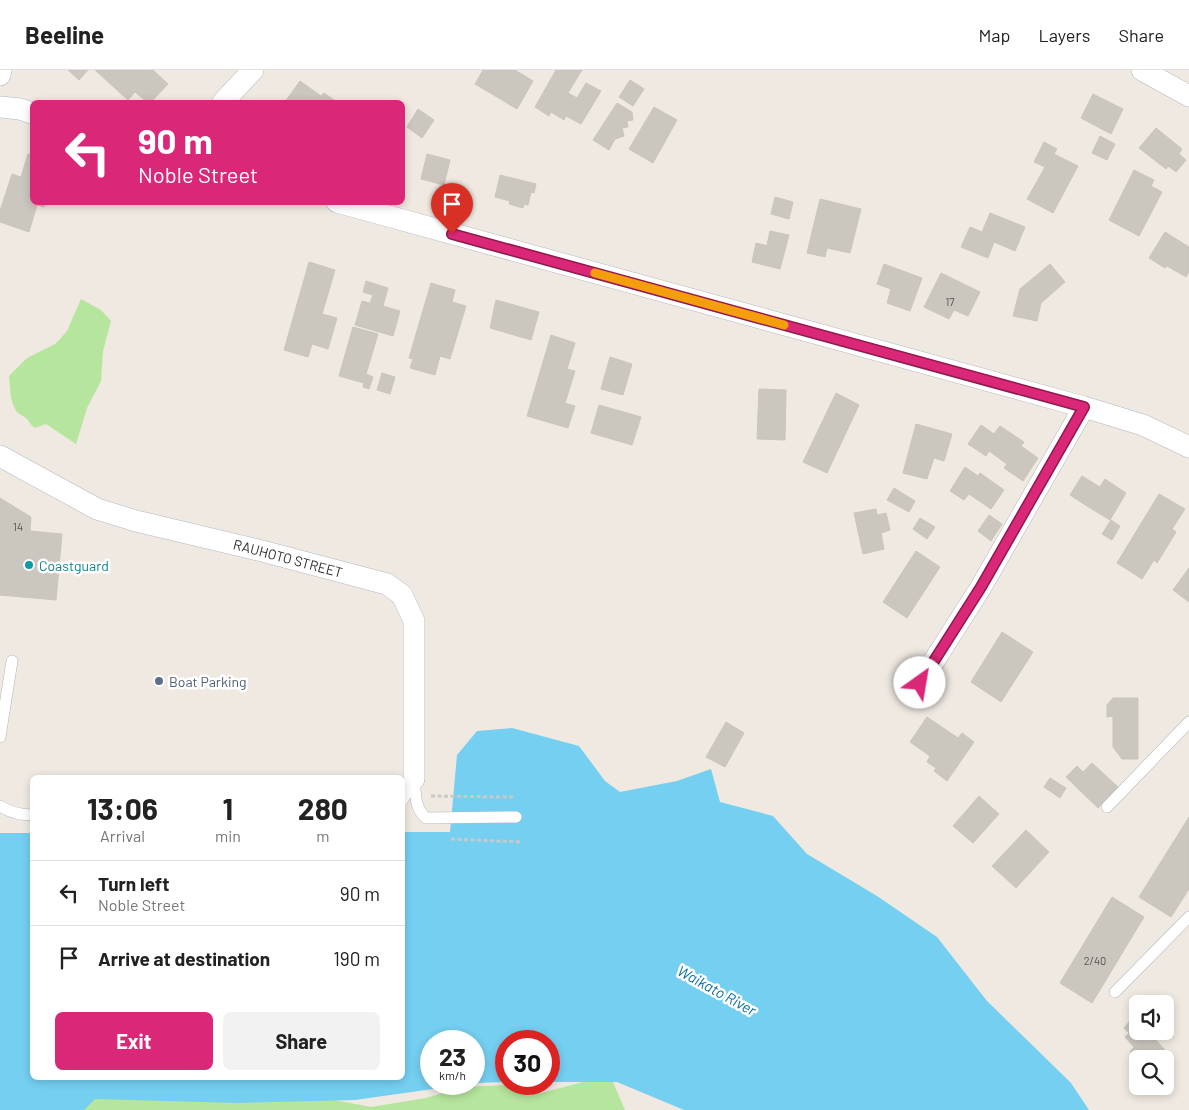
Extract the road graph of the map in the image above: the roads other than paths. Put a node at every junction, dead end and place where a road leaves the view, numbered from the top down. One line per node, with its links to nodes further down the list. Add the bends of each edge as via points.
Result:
1 (1, 70): 4 (street)
2 (254, 70): 6 (street)
3 (1142, 70): 5 (street)
4 (0, 75)
5 (1189, 96)
6 (224, 100)
7 (0, 107): 8 (street)
8 (30, 112)
9 (348, 205): 10 (street)
10 (1084, 407): 11 (street, via 1143,425); 14 (street, via 981,587)
11 (1189, 448)
12 (0, 456): 17 (street, RAUHOTO STREET, via 97,509 136,522 387,584 402,595 414,621)
13 (12, 661): 16 (lane)
14 (920, 683)
15 (1189, 722): 20 (lane)
16 (0, 737)
17 (414, 779): 18 (lane); 22 (lane, via 417,806 426,818)
18 (405, 796)
19 (0, 806): 21 (lane, via 21,815)
20 (1107, 807)
21 (30, 815)
22 (516, 817)
23 (1189, 917): 24 (lane)
24 (1115, 992)

